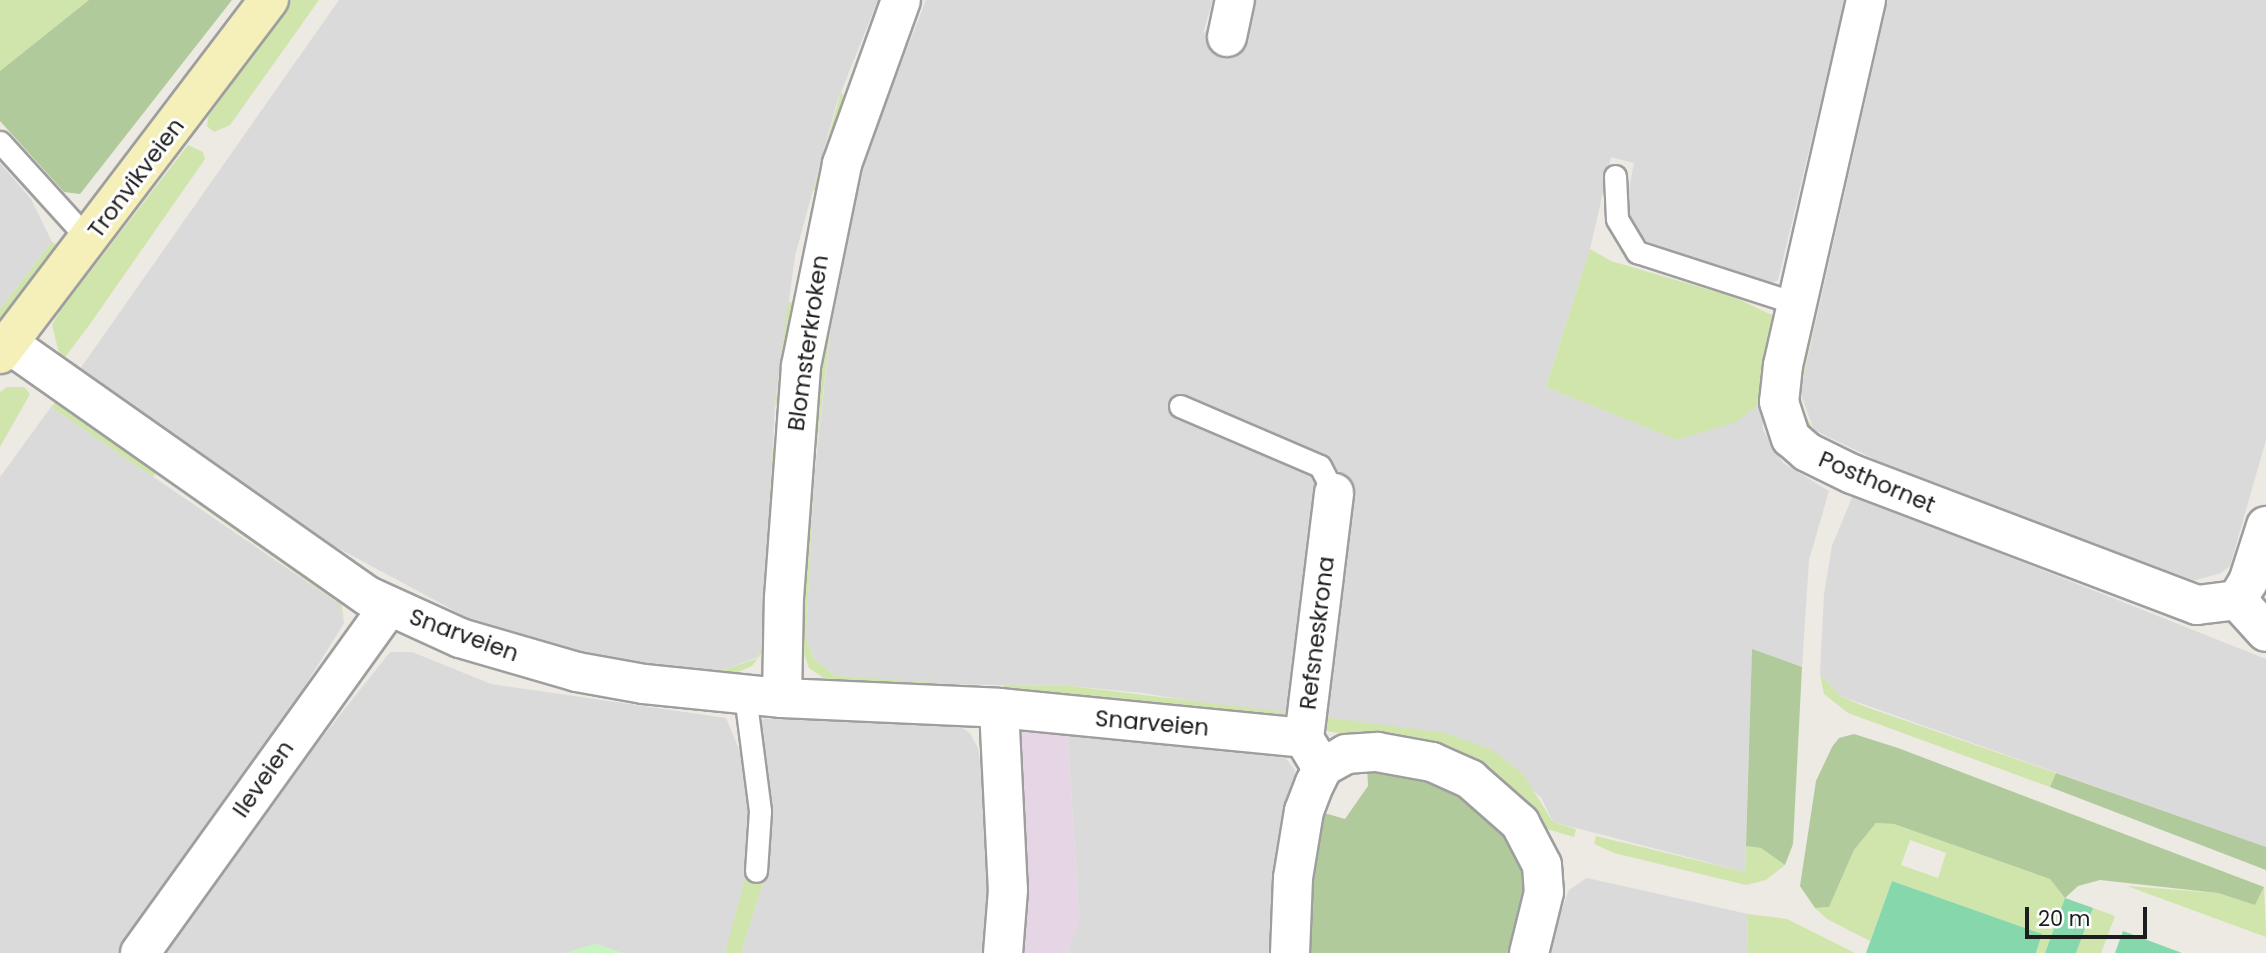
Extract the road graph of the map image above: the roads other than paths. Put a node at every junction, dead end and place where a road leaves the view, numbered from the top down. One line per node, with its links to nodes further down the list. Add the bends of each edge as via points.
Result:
1 (269, 0): 8 (street, Tronvikveien)
2 (901, 0): 17 (street, Blomsterkroken, via 842,164 804,354 788,532)
3 (1235, 0): 5 (street)
4 (1866, 0): 9 (street, Posthornet)
5 (1227, 37)
6 (0, 142): 8 (lane)
7 (1615, 176): 9 (lane, via 1617,219 1637,252)
8 (89, 240): 10 (street, Tronvikveien)
9 (1798, 304): 14 (street, Posthornet, via 1779,402 1791,438 1807,452 2172,600 2197,605)
10 (4, 349): 15 (street, Snarveien)
11 (1180, 406): 12 (lane, via 1320,466)
12 (1334, 493): 19 (street, Refsneskrona)
13 (2266, 526): 14 (street, via 2248,582)
14 (2237, 600): 16 (street)
15 (389, 607): 17 (street, Snarveien, via 460,638 577,672); 21 (street, Ileveien)
16 (2266, 632)
17 (763, 696): 18 (street, Snarveien); 20 (lane)
18 (999, 708): 19 (street, Snarveien); 22 (street, via 1008,890)
19 (1314, 753): 23 (street, Refsneskrona, via 1293,877); 24 (street, via 1377,752 1432,762 1471,779 1494,796 1540,854 1544,892)
20 (756, 871)
21 (139, 953)
22 (1003, 953)
23 (1290, 953)
24 (1529, 953)

